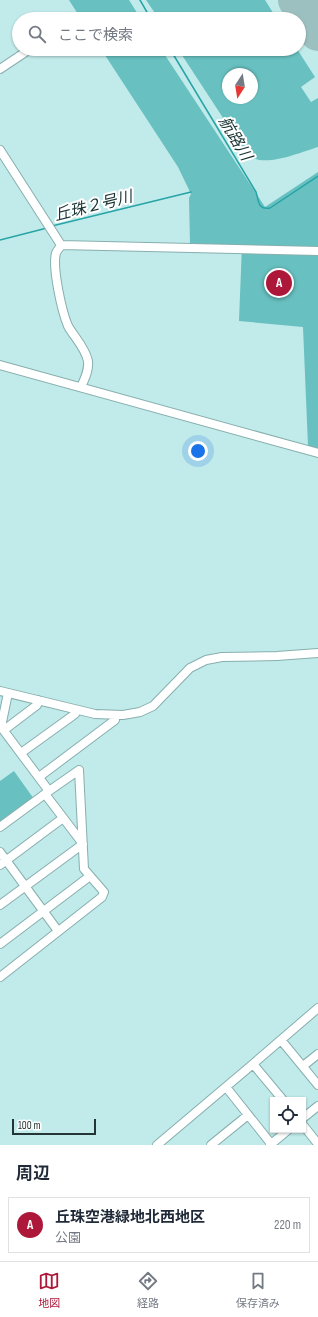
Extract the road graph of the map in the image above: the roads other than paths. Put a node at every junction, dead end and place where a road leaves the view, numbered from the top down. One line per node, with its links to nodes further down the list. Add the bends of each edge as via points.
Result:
1 (20, 56): 2 (street)
2 (0, 69)
3 (0, 150): 4 (street)
4 (61, 245): 5 (street); 7 (street, via 56,252 55,266 62,308 68,325 87,359 88,369)
5 (318, 251)
6 (0, 365): 7 (street)
7 (82, 387): 8 (street)
8 (318, 453)
9 (318, 653): 13 (street, via 206,660 190,668 153,706 140,712)
10 (4, 692): 11 (street); 14 (street, via 1,727)
11 (38, 700): 12 (street); 14 (street, via 37,705)
12 (76, 710): 13 (street); 15 (street, via 75,714)
13 (115, 715): 16 (street, via 114,720)
14 (4, 730): 15 (street)
15 (21, 753): 16 (street)
16 (39, 777): 17 (street)
17 (47, 792): 18 (street); 19 (street); 20 (street, via 79,770)
18 (63, 818): 20 (street); 22 (street)
19 (0, 827)
20 (82, 844): 23 (street, via 84,869); 24 (street)
21 (0, 852): 22 (street)
22 (3, 862): 24 (street)
23 (90, 876): 26 (street); 27 (street, via 104,892 102,897)
24 (25, 886): 25 (street); 26 (street)
25 (0, 905)
26 (44, 911): 27 (street); 28 (street)
27 (58, 931): 29 (street)
28 (0, 944)
29 (0, 977)
30 (318, 1008): 31 (street)
31 (281, 1040): 33 (street); 34 (street)
32 (318, 1054): 34 (street)
33 (253, 1064): 36 (street); 37 (street)
34 (303, 1066): 35 (street)
35 (318, 1085)
36 (226, 1087): 39 (street); 43 (street)
37 (280, 1097)
38 (318, 1106): 40 (street)
39 (248, 1115): 45 (street); 46 (street)
40 (306, 1116)
41 (306, 1129): 44 (street)
42 (285, 1133): 46 (street)
43 (162, 1143)
44 (318, 1144)
45 (211, 1145)
46 (271, 1145)

